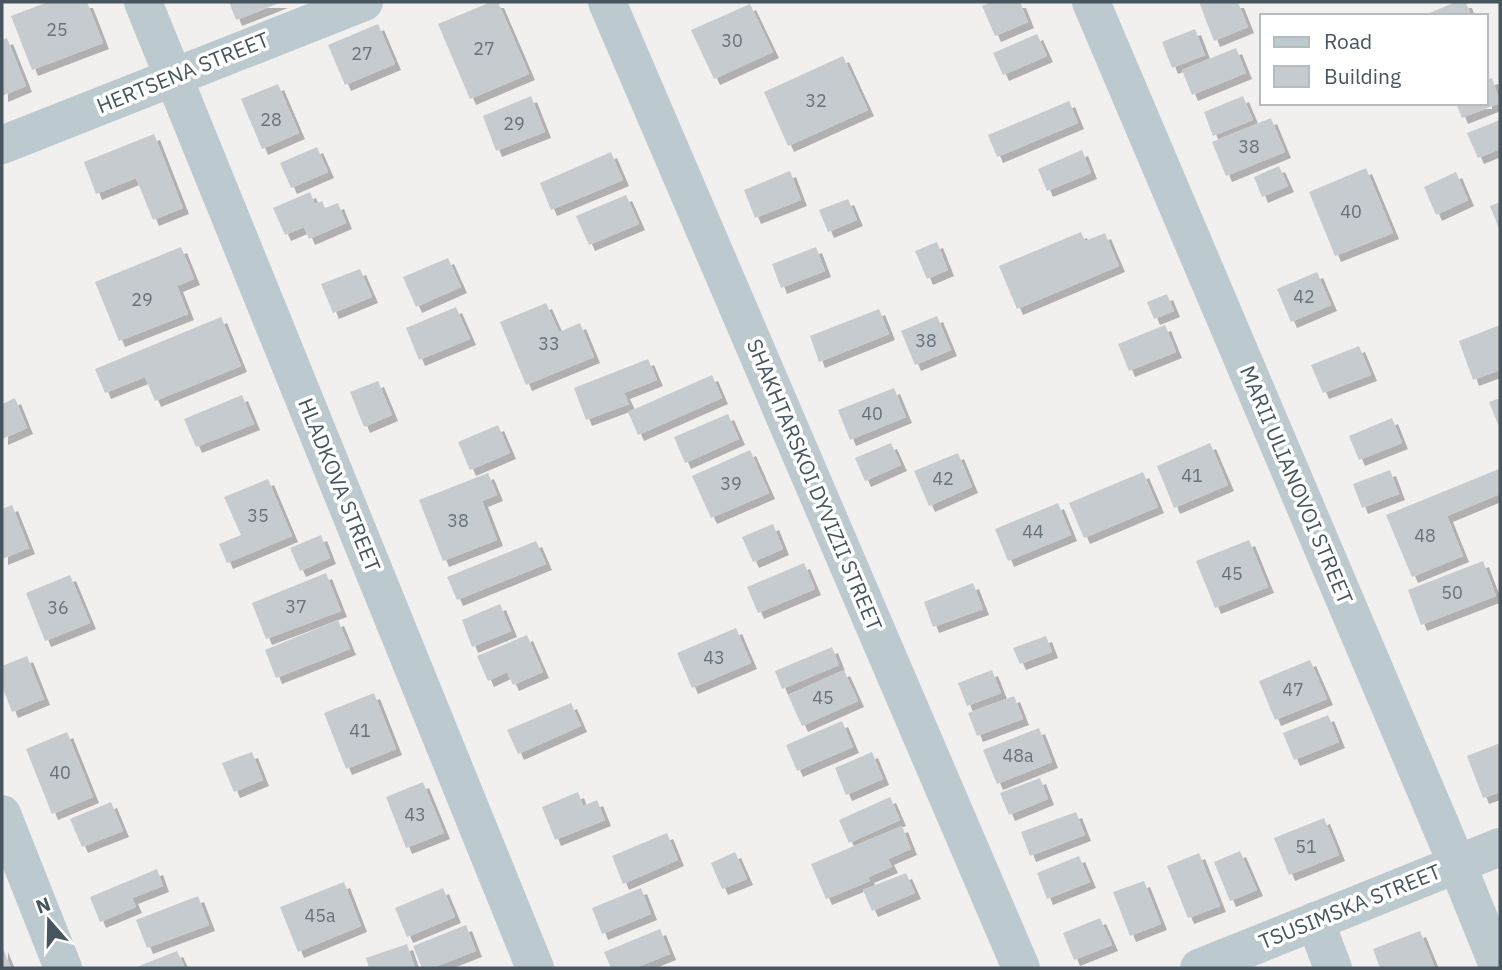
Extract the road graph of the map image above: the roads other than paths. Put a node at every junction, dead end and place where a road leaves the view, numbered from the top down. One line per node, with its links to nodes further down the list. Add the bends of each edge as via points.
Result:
1 (143, 2): 5 (street, HLADKOVA STREET)
2 (364, 2): 5 (street, HERTSENA STREET)
3 (607, 2): 13 (street, SHAKHTARSKOI DYVIZII STREET)
4 (1091, 2): 9 (street, MARII ULIANOVOI STREET)
5 (173, 77): 6 (street, HERTSENA STREET); 12 (street, HLADKOVA STREET)
6 (2, 145)
7 (2, 814): 11 (street)
8 (1500, 847): 9 (street, TSUSIMSKA STREET)
9 (1457, 864): 10 (street, TSUSIMSKA STREET); 16 (street, MARII ULIANOVOI STREET)
10 (1315, 921): 14 (street, TSUSIMSKA STREET); 15 (street)
11 (64, 968)
12 (535, 968)
13 (1021, 968)
14 (1199, 968)
15 (1333, 968)
16 (1499, 968)

